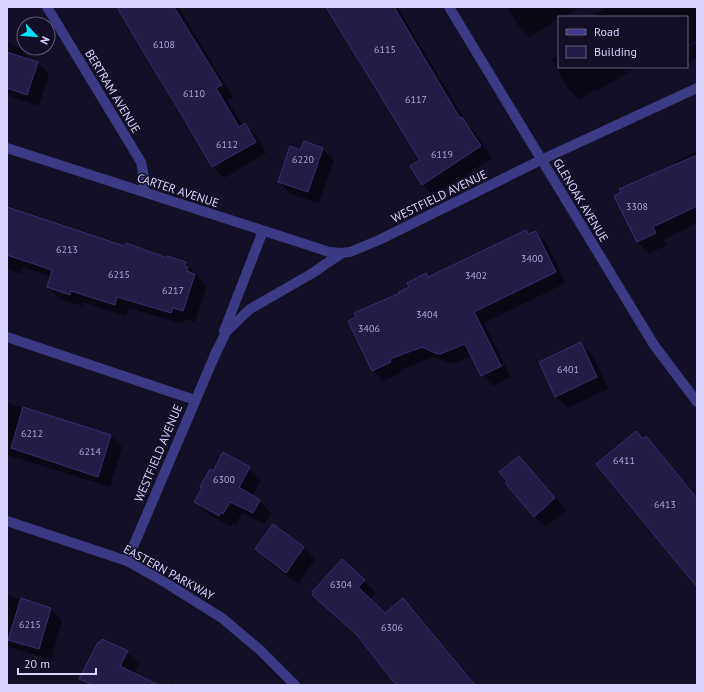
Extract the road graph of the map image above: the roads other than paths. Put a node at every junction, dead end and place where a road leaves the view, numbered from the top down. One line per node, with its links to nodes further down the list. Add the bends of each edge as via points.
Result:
1 (47, 7): 6 (street, BERTRAM AVENUE, via 140,162)
2 (449, 7): 5 (street, GLENOAK AVENUE)
3 (697, 88): 5 (street, WESTFIELD AVENUE)
4 (7, 148): 6 (street, CARTER AVENUE)
5 (541, 160): 8 (street, WESTFIELD AVENUE, via 379,240); 12 (street, GLENOAK AVENUE, via 654,345)
6 (144, 192): 7 (street, CARTER AVENUE)
7 (263, 231): 8 (street, CARTER AVENUE, via 329,252); 10 (street, WESTFIELD AVENUE)
8 (342, 253): 10 (street, WESTFIELD AVENUE, via 250,309 226,332)
9 (7, 337): 11 (street)
10 (215, 355): 11 (street, WESTFIELD AVENUE)
11 (195, 400): 14 (street, WESTFIELD AVENUE)
12 (697, 402)
13 (7, 521): 14 (street, EASTERN PARKWAY)
14 (127, 561): 15 (street, EASTERN PARKWAY, via 222,618 260,650)
15 (295, 685)

